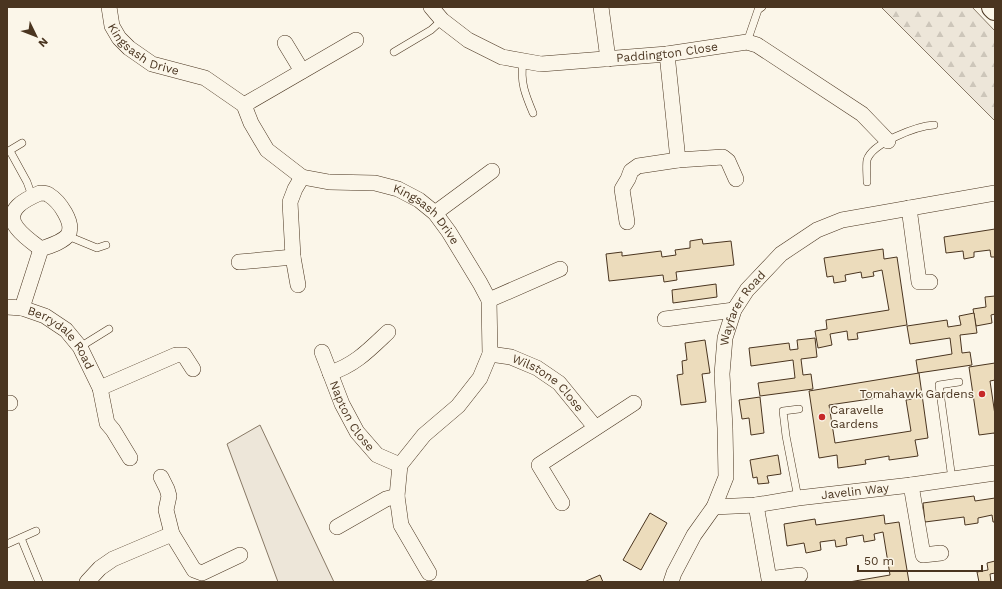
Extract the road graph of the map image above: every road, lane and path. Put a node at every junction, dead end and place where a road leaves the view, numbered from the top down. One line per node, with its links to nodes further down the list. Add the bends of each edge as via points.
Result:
1 (109, 7): 16 (street, Kingsash Drive, via 112,26 129,48 152,64 204,78)
2 (431, 7): 7 (street, Paddington Close)
3 (601, 7): 13 (street)
4 (762, 7): 9 (lane, via 758,10)
5 (993, 7): 6 (highway)
6 (995, 9)
7 (442, 20): 11 (lane, via 431,30); 14 (street, Paddington Close, via 468,40 502,57)
8 (356, 40): 15 (street)
9 (747, 42): 12 (street, Paddington Close); 19 (street, via 757,45 862,114)
10 (285, 43): 15 (street)
11 (394, 52)
12 (667, 54): 13 (street, Paddington Close); 22 (street)
13 (608, 60): 14 (street, Paddington Close, via 541,64)
14 (523, 61): 17 (lane, via 521,75)
15 (302, 71): 16 (street)
16 (244, 105): 24 (street, Kingsash Drive, via 267,150)
17 (533, 113)
18 (934, 125): 19 (lane, via 910,130)
19 (888, 141): 26 (lane, via 871,153 867,160)
20 (22, 143): 21 (lane)
21 (8, 152): 28 (lane, via 28,182)
22 (678, 160): 25 (street, via 723,156); 31 (street, via 638,166 631,171 622,189)
23 (492, 171): 30 (street)
24 (302, 177): 30 (street, Kingsash Drive, via 330,182 375,183 419,200); 35 (street, via 290,202)
25 (736, 179)
26 (866, 182)
27 (995, 193): 29 (street, Wayfarer Road)
28 (32, 196): 32 (street, via 45,193 58,204 69,219 71,228); 34 (street, via 18,205 12,214 13,222 17,229)
29 (909, 208): 38 (street, via 919,282); 43 (street, Wayfarer Road, via 842,220 817,230 781,254 747,290)
30 (435, 213): 40 (street, Kingsash Drive)
31 (627, 222)
32 (68, 236): 33 (lane, via 97,248); 34 (street)
33 (106, 245)
34 (41, 249): 42 (street)
35 (293, 257): 36 (street); 39 (street)
36 (239, 262)
37 (560, 269): 40 (street)
38 (930, 282)
39 (298, 285)
40 (489, 300): 49 (street, Kingsash Drive)
41 (7, 307): 42 (street, Berrydale Road)
42 (22, 308): 47 (street, Berrydale Road, via 45,316 66,330)
43 (734, 310): 44 (street); 67 (street, Wayfarer Road, via 725,338 722,374 726,477)
44 (665, 319)
45 (109, 329): 47 (lane)
46 (388, 332): 51 (street, Napton Close, via 357,360)
47 (80, 347): 53 (street, Berrydale Road)
48 (322, 352): 51 (street, Napton Close)
49 (490, 354): 56 (street, Wilstone Close, via 511,357 537,368 559,383); 58 (street, Kingsash Drive, via 480,378 458,406 424,435)
50 (193, 369): 53 (street, via 184,355 176,355)
51 (330, 373): 58 (street, Napton Close, via 357,432 377,455)
52 (959, 382): 61 (lane, via 939,385)
53 (100, 388): 57 (street, Berrydale Road, via 107,423)
54 (634, 403): 56 (street)
55 (799, 409): 64 (lane, via 783,411)
56 (595, 427): 65 (street, via 539,465)
57 (130, 458)
58 (400, 464): 63 (street)
59 (995, 473): 61 (street, Javelin Way)
60 (161, 477): 70 (street, via 169,496 166,510)
61 (952, 479): 62 (street, Javelin Way)
62 (911, 485): 64 (street, Javelin Way); 73 (street, via 923,555)
63 (397, 496): 68 (street, via 386,499); 75 (street, via 401,524)
64 (798, 498): 66 (street, Javelin Way)
65 (562, 503)
66 (756, 505): 67 (street, Javelin Way); 76 (street, via 769,579)
67 (714, 506): 79 (street, Wayfarer Road, via 694,534)
68 (337, 527)
69 (36, 531): 71 (lane)
70 (172, 534): 74 (street, via 194,570 202,572); 78 (street, via 113,559)
71 (21, 538): 72 (lane); 77 (lane)
72 (7, 544)
73 (941, 553)
74 (240, 556)
75 (429, 573)
76 (800, 575)
77 (39, 582)
78 (87, 582)
79 (671, 582)

